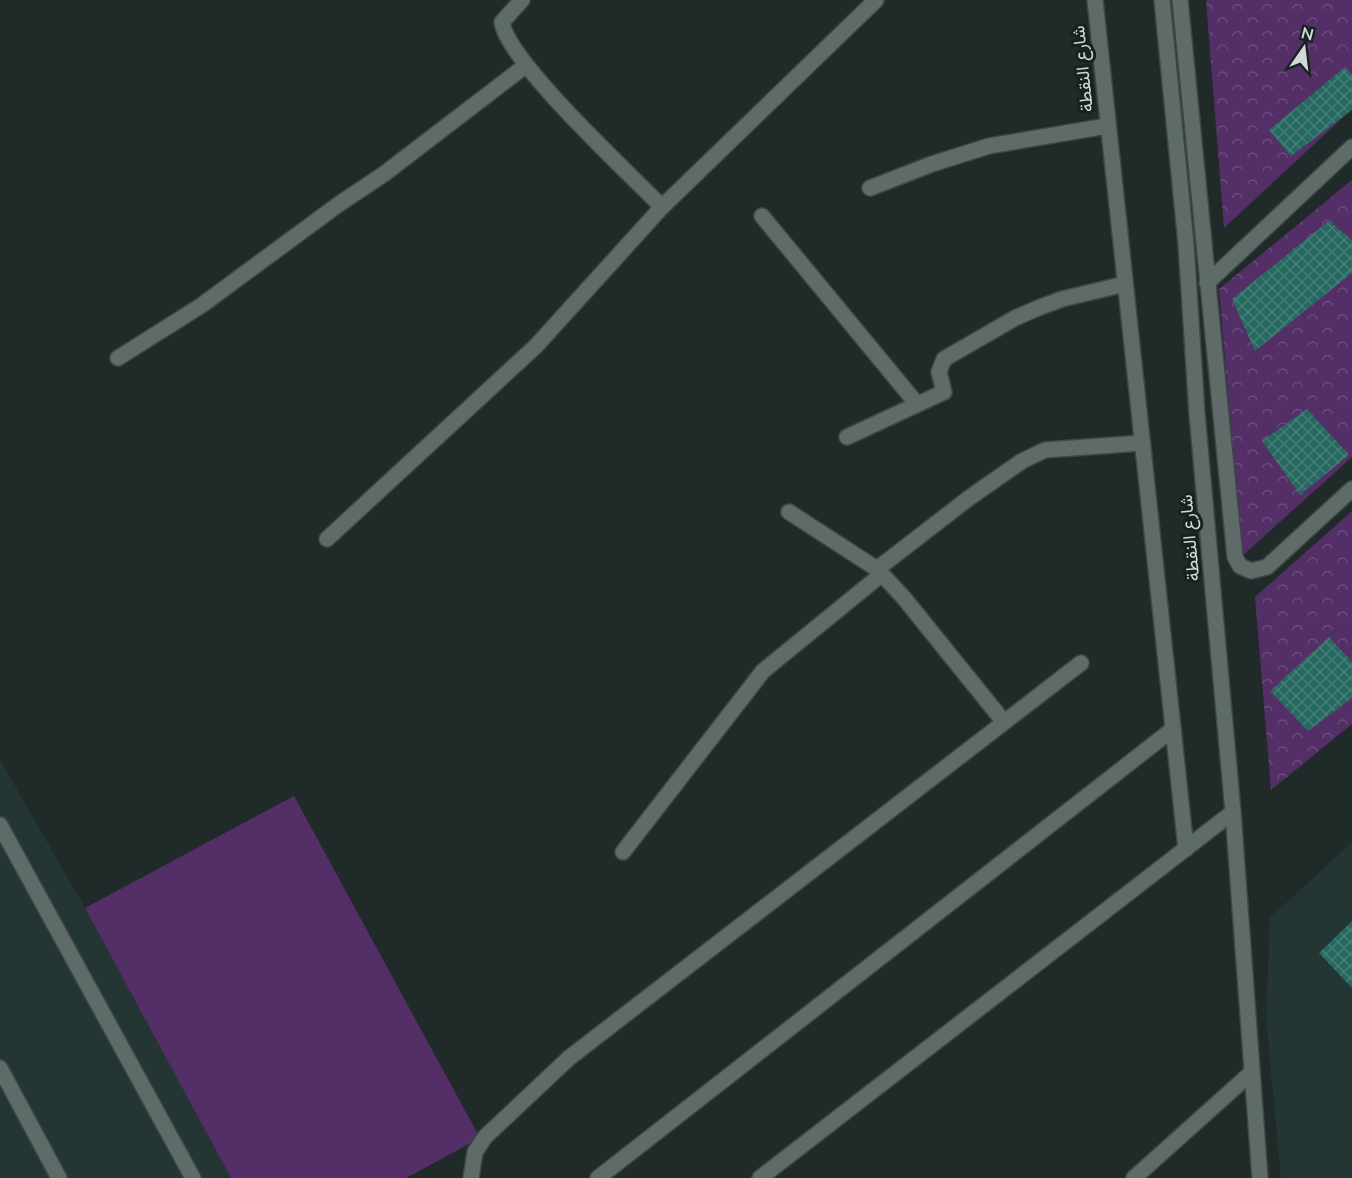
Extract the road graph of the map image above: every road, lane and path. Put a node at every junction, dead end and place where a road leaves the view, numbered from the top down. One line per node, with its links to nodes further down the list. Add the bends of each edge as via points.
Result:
1 (522, 0): 6 (street, via 502,22)
2 (876, 0): 10 (street)
3 (1095, 0): 7 (street, شارع النقطة)
4 (1162, 0): 25 (street, شارع النقطة)
5 (1180, 0): 12 (street)
6 (525, 66): 10 (street); 14 (street, via 202,305)
7 (1107, 126): 9 (street, via 989,146); 13 (street, شارع النقطة)
8 (1352, 147): 12 (street)
9 (870, 188)
10 (662, 207): 20 (street, via 536,346)
11 (762, 216): 15 (street)
12 (1208, 283): 18 (street, via 1235,557 1240,566 1251,571 1267,567)
13 (1125, 285): 15 (street, via 1038,308 944,359 939,372 944,392); 17 (street, شارع النقطة)
14 (118, 358)
15 (918, 404): 16 (street)
16 (847, 437)
17 (1142, 443): 21 (street, via 1045,450 1022,461 969,498); 24 (street, شارع النقطة)
18 (1352, 489)
19 (789, 512): 21 (street)
20 (327, 539)
21 (879, 572): 23 (street); 28 (street, via 763,671)
22 (1081, 663): 23 (street)
23 (1004, 722): 33 (street, via 569,1058 485,1137 475,1152)
24 (1173, 729): 27 (street, شارع النقطة); 34 (street)
25 (1233, 812): 27 (street); 30 (street, شارع النقطة)
26 (0, 825): 32 (street)
27 (1186, 849): 35 (street)
28 (623, 852)
29 (0, 1068): 31 (street)
30 (1251, 1073): 36 (street); 37 (street, شارع النقطة)
31 (59, 1178)
32 (193, 1178)
33 (471, 1178)
34 (598, 1178)
35 (760, 1178)
36 (1134, 1178)
37 (1260, 1178)

